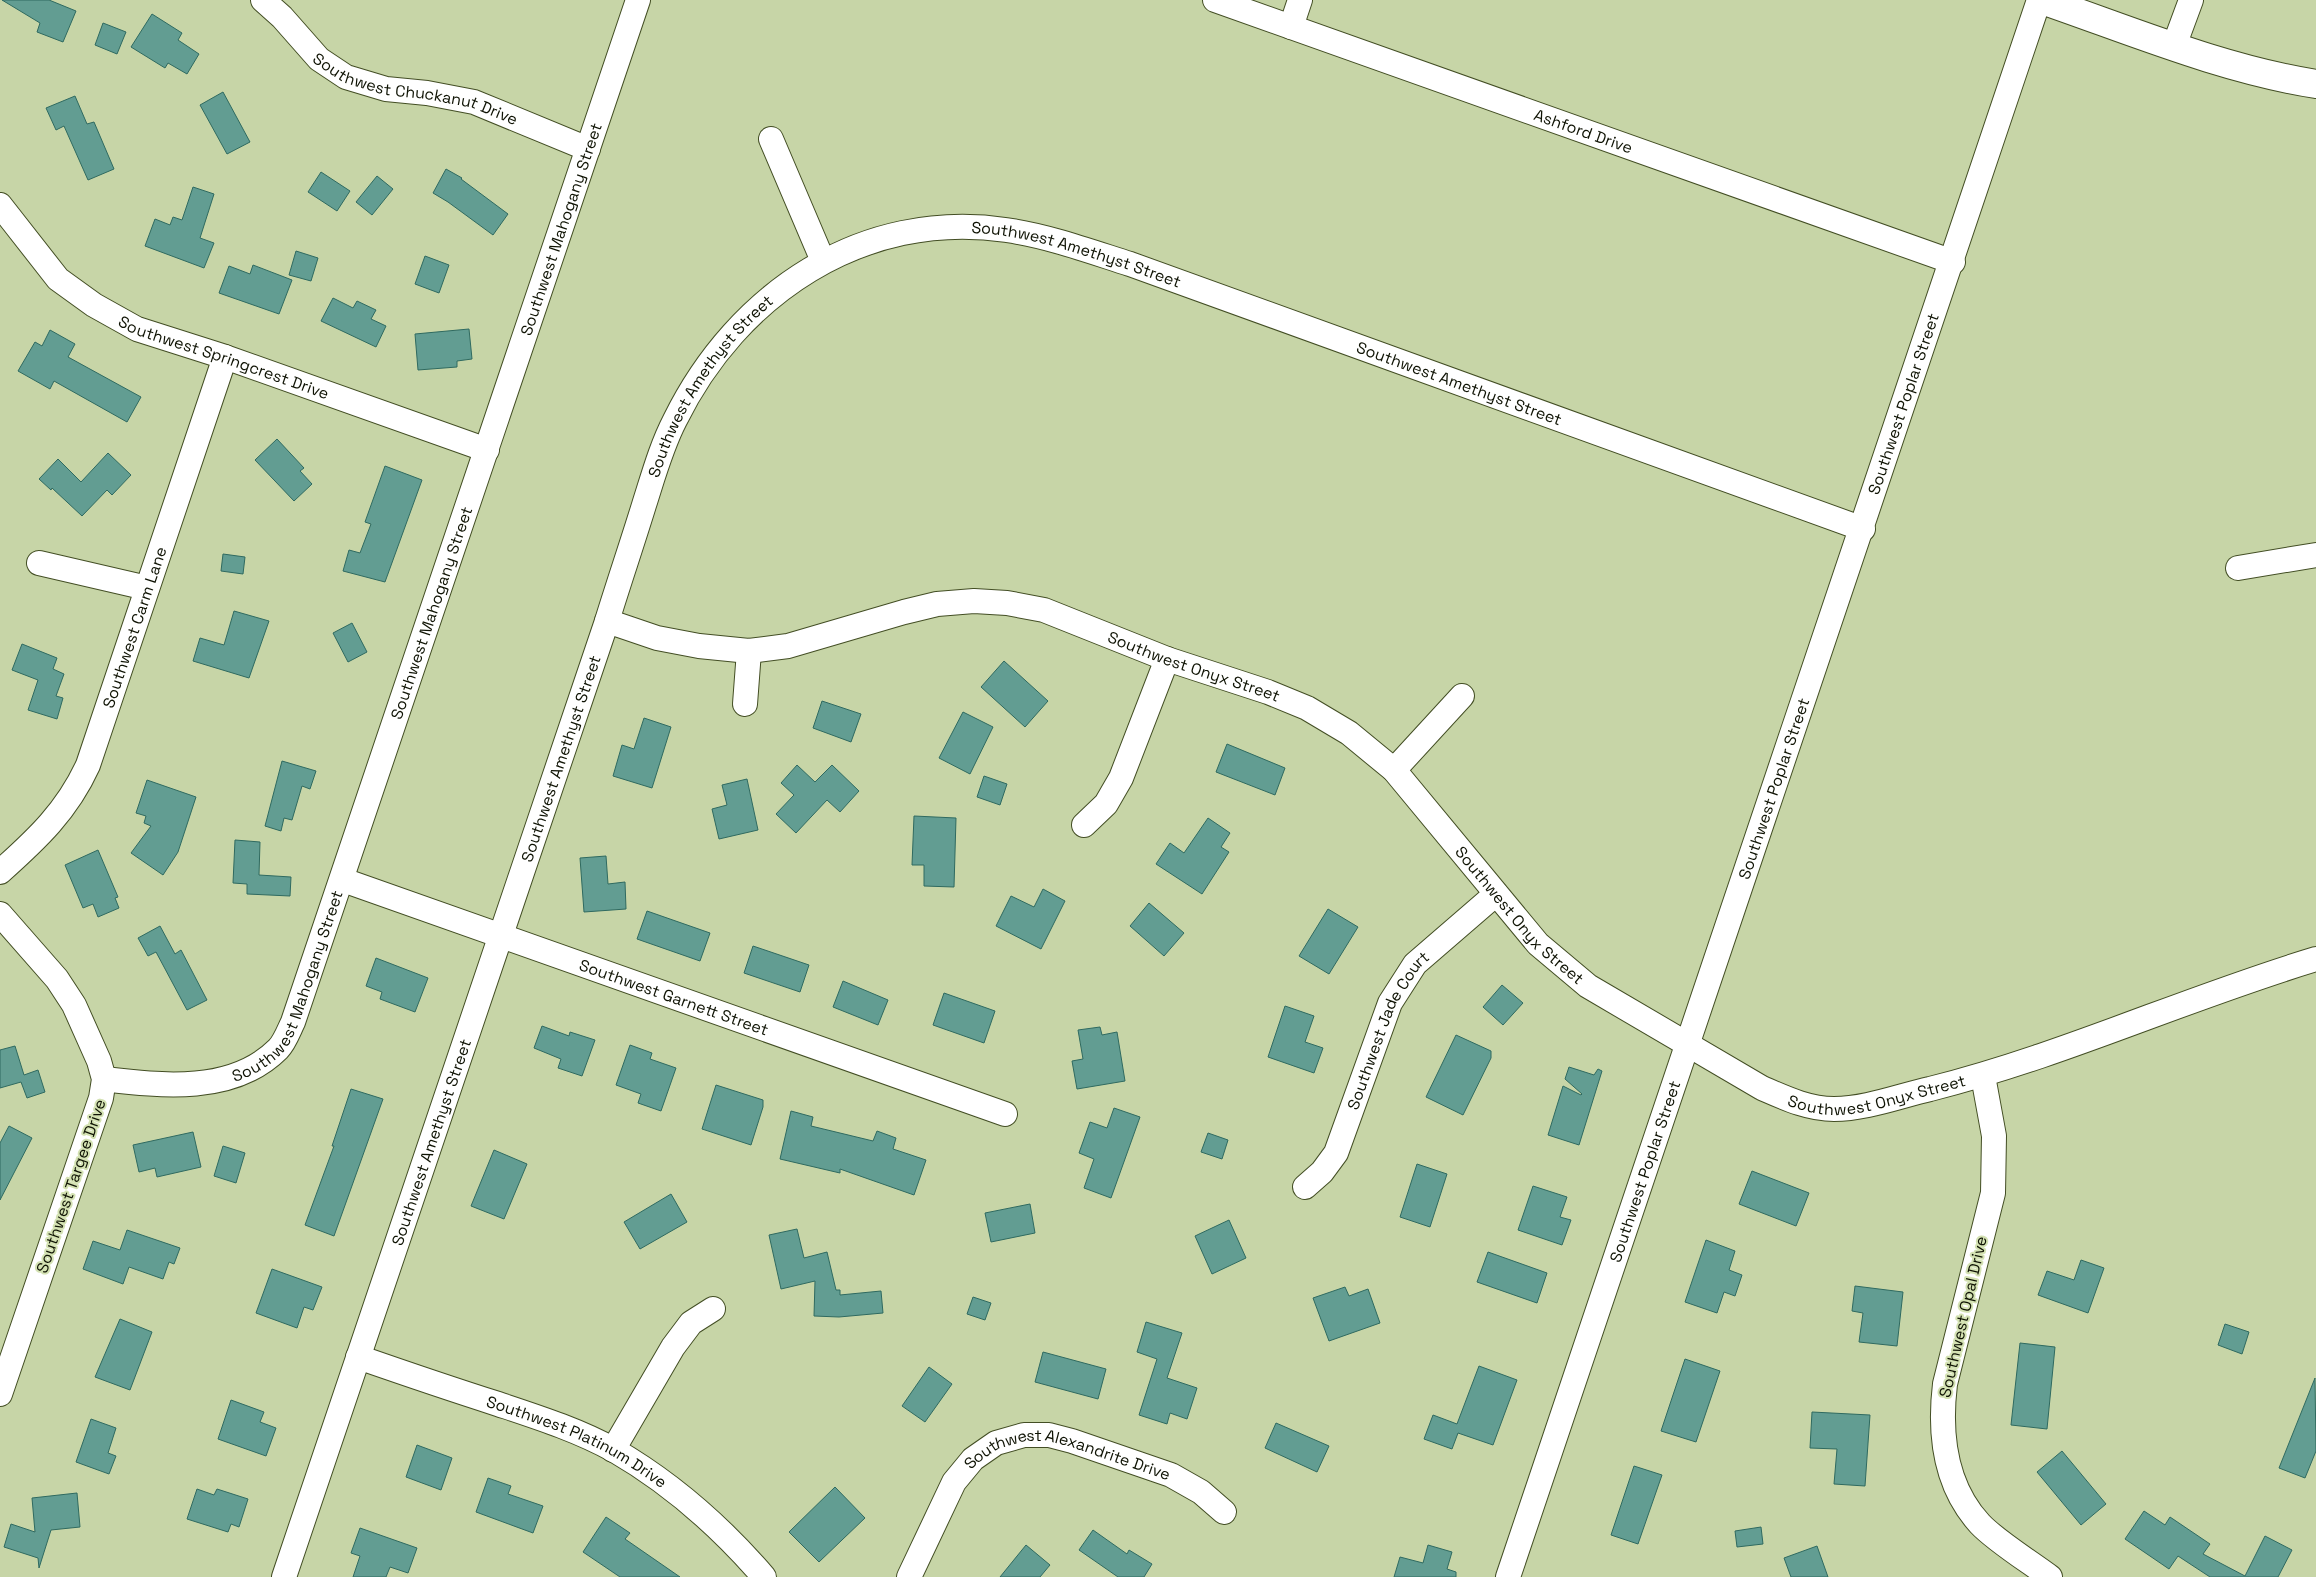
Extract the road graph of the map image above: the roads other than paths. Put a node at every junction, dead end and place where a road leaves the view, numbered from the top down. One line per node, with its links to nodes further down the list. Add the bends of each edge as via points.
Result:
1 (263, 0): 11 (street, Southwest Chuckanut Drive, via 319,60 346,77 386,90 427,93 474,102)
2 (638, 0): 11 (street, Southwest Mahogany Street)
3 (1215, 0): 7 (street, Ashford Drive)
4 (1300, 0): 7 (street)
5 (2041, 0): 8 (street); 14 (street, Southwest Poplar Street)
6 (2191, 0): 8 (street)
7 (1291, 27): 14 (street, Ashford Drive)
8 (2174, 46): 9 (street, via 2280,79)
9 (2316, 84)
10 (771, 139): 13 (street)
11 (588, 149): 16 (street, Southwest Mahogany Street)
12 (0, 205): 15 (street, Southwest Springcrest Drive, via 58,279 94,305 137,329)
13 (823, 260): 17 (street, Southwest Amethyst Street, via 912,232 959,227 1005,230 1052,240 1130,264); 22 (street, Southwest Amethyst Street, via 754,311 719,348 693,386 658,462)
14 (1953, 262): 17 (street, Southwest Poplar Street)
15 (225, 357): 16 (street, Southwest Springcrest Drive); 21 (street, Southwest Carm Lane)
16 (487, 450): 30 (street, Southwest Mahogany Street)
17 (1862, 529): 35 (street, Southwest Poplar Street)
18 (2316, 555): 20 (street)
19 (39, 563): 21 (street)
20 (2238, 568)
21 (147, 588): 29 (street, Southwest Carm Lane, via 77,790 34,842)
22 (607, 621): 23 (street, Southwest Onyx Street, via 665,639); 33 (street, Southwest Amethyst Street)
23 (749, 651): 24 (street, Southwest Onyx Street, via 788,646 937,604 974,602 1008,603 1044,610); 26 (street)
24 (1167, 659): 27 (street, Southwest Onyx Street, via 1307,708 1349,733); 28 (street, via 1121,778 1106,804)
25 (1462, 696): 27 (street)
26 (745, 704)
27 (1394, 770): 31 (street, Southwest Onyx Street)
28 (1084, 825)
29 (0, 872)
30 (343, 880): 33 (street, Southwest Garnett Street); 37 (street, Southwest Mahogany Street, via 293,1022 280,1047 258,1066 230,1077 184,1084)
31 (1496, 894): 35 (street, Southwest Onyx Street, via 1538,944 1588,986); 39 (street, Southwest Jade Court, via 1414,964 1401,983 1390,1003 1336,1153)
32 (0, 914): 37 (street, Southwest Targee Drive, via 57,979 74,1005)
33 (500, 934): 38 (street, Southwest Garnett Street); 41 (street, Southwest Amethyst Street)
34 (2316, 959): 36 (street, Southwest Onyx Street)
35 (1688, 1046): 36 (street, Southwest Onyx Street, via 1786,1099 1834,1109 1860,1106); 48 (street, Southwest Poplar Street)
36 (1983, 1076): 49 (street, Southwest Opal Drive, via 1994,1136 1992,1193 1946,1384 1942,1412 1949,1470 1961,1502 1981,1526)
37 (104, 1079): 42 (street, Southwest Targee Drive, via 101,1098)
38 (1005, 1114)
39 (1305, 1188)
40 (713, 1309): 43 (street, via 691,1323 673,1347)
41 (358, 1357): 43 (street, Southwest Platinum Drive, via 559,1424); 45 (street, Southwest Amethyst Street)
42 (0, 1394)
43 (613, 1450): 46 (street, Southwest Platinum Drive, via 694,1506 740,1549)
44 (1224, 1512): 47 (street, Southwest Alexandrite Drive, via 1201,1492 1171,1475 1072,1441 1049,1435 1024,1435 996,1444 973,1459 954,1482)
45 (284, 1577)
46 (764, 1577)
47 (909, 1577)
48 (1508, 1577)
49 (2050, 1577)

